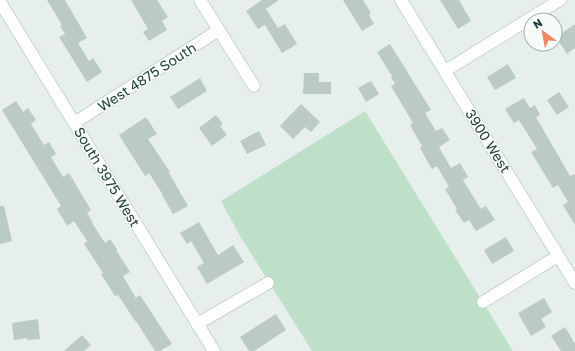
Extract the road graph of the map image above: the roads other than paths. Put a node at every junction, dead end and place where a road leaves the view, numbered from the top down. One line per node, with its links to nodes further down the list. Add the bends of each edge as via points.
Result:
1 (200, 0): 5 (street)
2 (401, 0): 6 (street, 3900 West)
3 (560, 0): 6 (street)
4 (0, 2): 8 (street, South 3975 West)
5 (219, 30): 7 (street); 8 (street, West 4875 South)
6 (445, 71): 9 (street, 3900 West)
7 (254, 86)
8 (74, 123): 13 (street, South 3975 West)
9 (558, 256): 11 (street, 3900 West); 12 (street)
10 (268, 283): 13 (street)
11 (575, 283)
12 (483, 302)
13 (197, 324): 14 (street, South 3975 West)
14 (214, 351)

